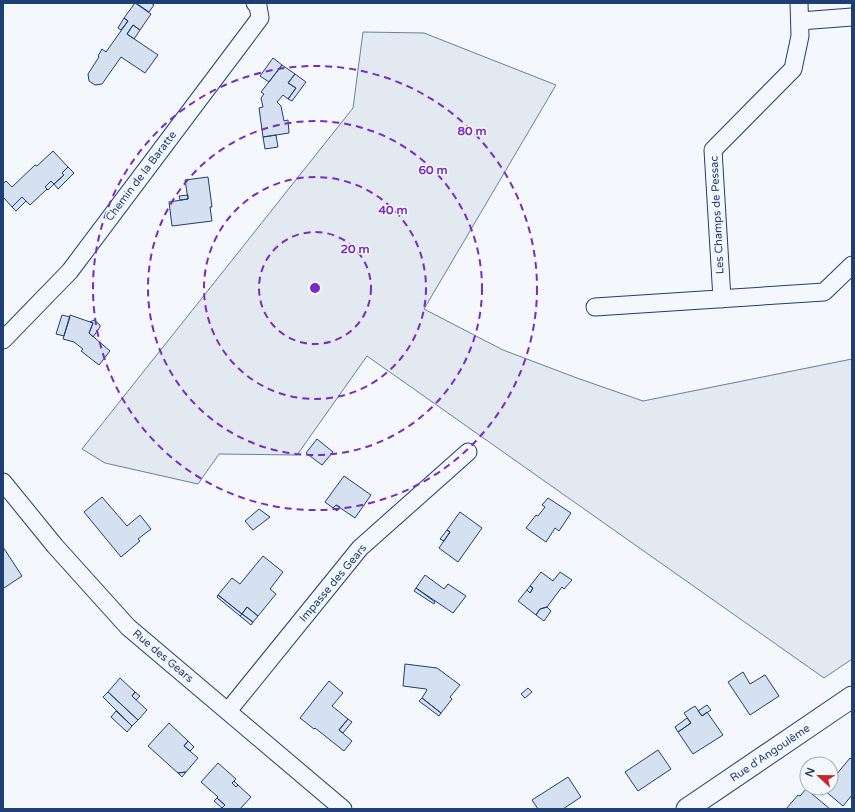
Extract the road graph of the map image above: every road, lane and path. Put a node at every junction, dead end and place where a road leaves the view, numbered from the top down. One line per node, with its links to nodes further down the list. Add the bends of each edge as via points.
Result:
1 (255, 3): 8 (street, Chemin de la Baratte, via 260,18 255,25 70,271)
2 (799, 3): 4 (street, Les Champs de Pessac)
3 (852, 17): 4 (street)
4 (800, 21): 6 (street, Les Champs de Pessac, via 800,36 793,69 714,150)
5 (852, 265): 6 (street, via 824,292)
6 (722, 299): 7 (street)
7 (595, 307)
8 (3, 340)
9 (468, 452): 12 (street, Impasse des Gears, via 360,548)
10 (3, 482): 12 (street, Rue des Gears, via 55,546 128,627)
11 (852, 697): 14 (street, Rue d'Angoulême)
12 (228, 711): 13 (street, Rue des Gears)
13 (343, 809)
14 (687, 809)

